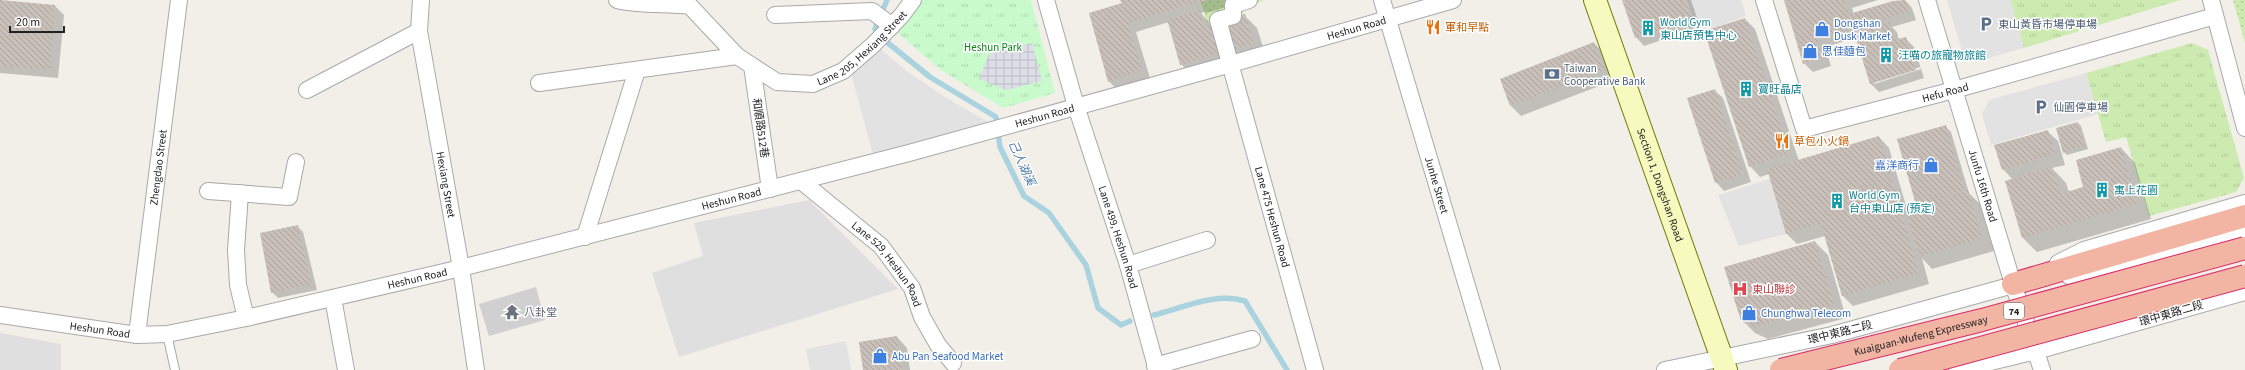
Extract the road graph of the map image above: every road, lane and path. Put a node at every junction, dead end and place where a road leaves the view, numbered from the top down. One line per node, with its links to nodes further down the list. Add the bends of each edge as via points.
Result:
1 (179, 0): 47 (street, Zhengdao Street)
2 (421, 0): 17 (street, Hexiang Street)
3 (617, 0): 18 (street, Lane 205, Hexiang Street, via 633,4 664,3 690,6)
4 (913, 0): 16 (street, Lane 205, Hexiang Street)
5 (1046, 0): 25 (street, Lane 499, Heshun Road)
6 (1249, 0): 19 (street, Lane 475 Heshun Road, via 1232,5 1232,16 1218,20)
7 (1382, 0): 15 (street, Junhe Street)
8 (1453, 0): 15 (street, Heshun Road)
9 (1596, 0): 51 (main road, Section 1, Dongshan Road)
10 (1764, 0): 24 (street, Hefu Road, via 1804,129)
11 (1927, 0): 24 (street, Junfu 16th Road)
12 (2211, 0): 14 (street)
13 (775, 14): 16 (street, via 874,12)
14 (2215, 16): 24 (street, Hefu Road); 26 (street)
15 (1388, 19): 19 (street, Heshun Road); 57 (street, Junhe Street)
16 (891, 25): 20 (street, Lane 205, Hexiang Street, via 843,71 813,84 777,82)
17 (419, 31): 23 (street); 39 (street, Hexiang Street)
18 (737, 56): 20 (street, Lane 205, Hexiang Street); 21 (street)
19 (1231, 64): 25 (street, Heshun Road); 56 (street, Lane 475 Heshun Road)
20 (752, 66): 29 (street, 和順路512巷)
21 (637, 70): 22 (street); 35 (street)
22 (539, 83)
23 (307, 90)
24 (1954, 90): 41 (street, Junfu 16th Road)
25 (1076, 106): 28 (street, Heshun Road, via 986,133); 38 (street, Lane 499, Heshun Road)
26 (2245, 128)
27 (296, 162): 31 (street, via 289,197)
28 (801, 181): 29 (street, Heshun Road); 50 (street, Lane 529, Heshun Road, via 881,246 912,288 922,317 938,345)
29 (770, 189): 35 (street, Heshun Road)
30 (208, 191): 31 (street)
31 (240, 194): 45 (street, via 236,250 238,285)
32 (2245, 202): 41 (street, 環中東路二段, via 2084,250)
33 (2245, 216): 41 (highway)
34 (2245, 229): 41 (street, 環中東路二段, via 2091,273)
35 (585, 237): 39 (street, Heshun Road)
36 (1207, 240): 38 (street)
37 (2245, 248): 59 (highway, Kuaiguan-Wufeng Expressway / 74, bridge, via 1982,320)
38 (1128, 265): 52 (street, Lane 499, Heshun Road)
39 (461, 268): 43 (street, Heshun Road); 55 (street, Hexiang Street)
40 (2245, 276): 60 (highway, bridge)
41 (2014, 284): 49 (street, Junfu 16th Road); 51 (street, 環中東路二段)
42 (2245, 292): 49 (street, 環中東路二段)
43 (333, 298): 45 (street, Heshun Road); 54 (street)
44 (0, 315): 47 (street, Heshun Road)
45 (246, 318): 46 (street, Heshun Road)
46 (167, 334): 47 (street, Heshun Road); 53 (lane)
47 (137, 335)
48 (1252, 339): 52 (street)
49 (2036, 351): 61 (street, 環中東路二段); 62 (street, Junfu 16th Road)
50 (953, 363)
51 (1725, 364): 58 (street, 環中東路二段)
52 (1156, 368)
53 (175, 370)
54 (346, 370)
55 (476, 370)
56 (1315, 370)
57 (1492, 370)
58 (1665, 370)
59 (1781, 370)
60 (1900, 370)
61 (1957, 370)
62 (2042, 370)

